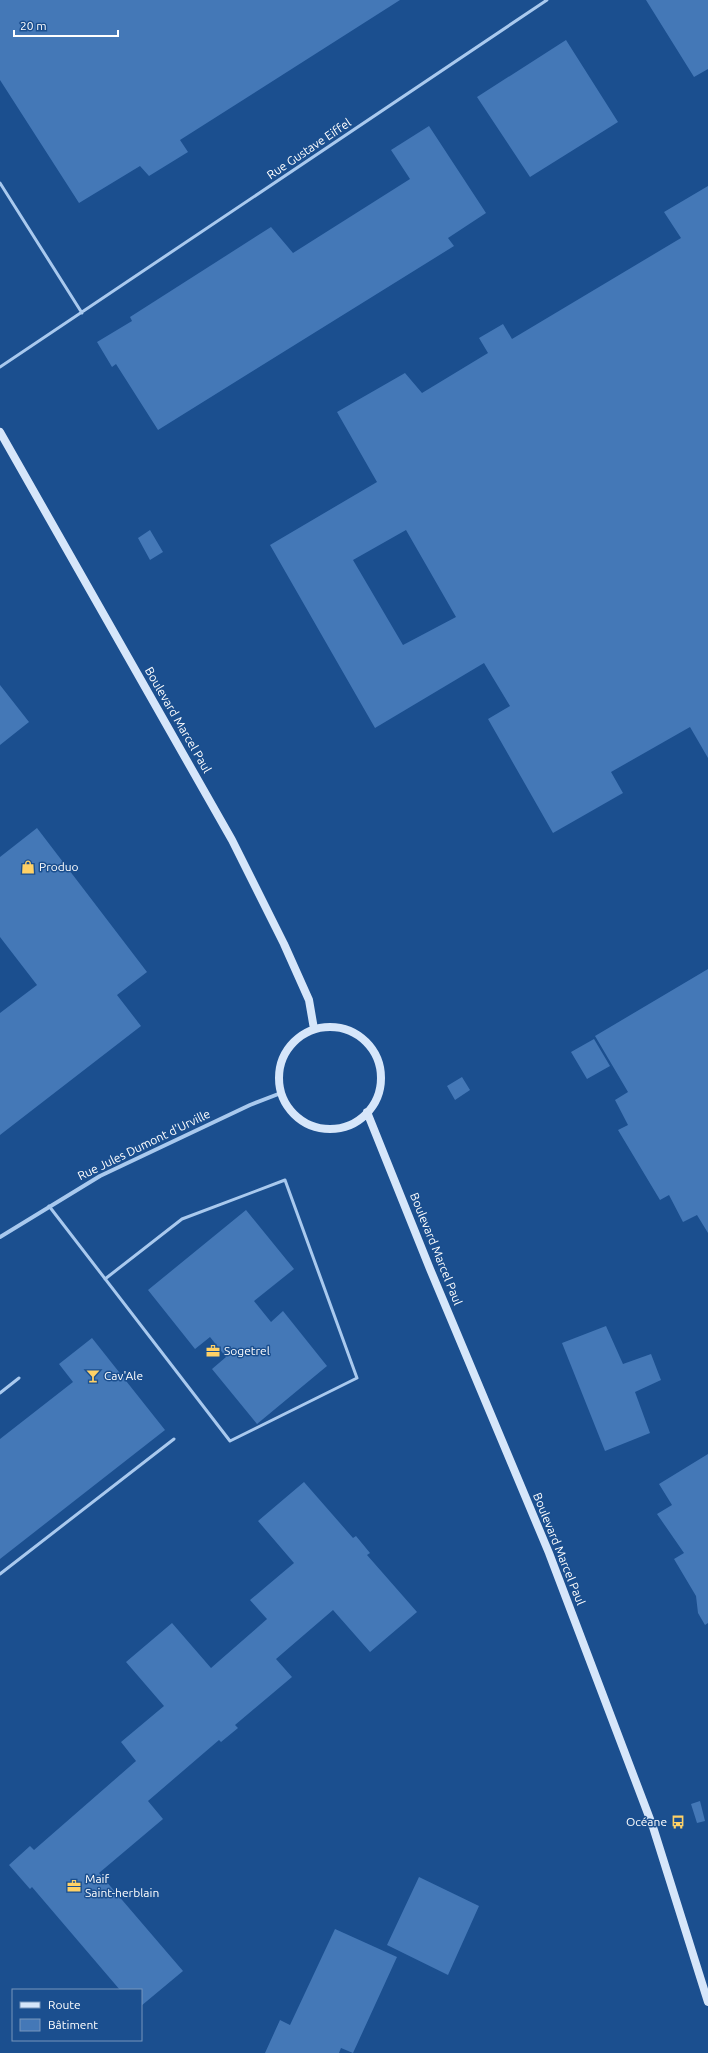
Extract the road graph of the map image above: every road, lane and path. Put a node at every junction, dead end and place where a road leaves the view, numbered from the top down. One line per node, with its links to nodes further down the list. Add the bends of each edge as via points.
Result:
1 (547, 0): 3 (lane, Rue Gustave Eiffel)
2 (0, 183): 3 (lane)
3 (82, 313): 4 (lane, Rue Gustave Eiffel)
4 (0, 367)
5 (0, 432): 6 (street, Boulevard Marcel Paul, via 232,840 309,1000)
6 (314, 1029): 7 (street, via 295,1041 288,1049 279,1070); 8 (street, via 331,1027 348,1030 366,1042 372,1050 377,1059 381,1081 374,1103)
7 (281, 1093): 8 (street, via 293,1113 313,1126 337,1129 359,1120); 9 (street, Rue Jules Dumont d'Urville, via 250,1105 100,1176)
8 (368, 1112): 16 (street, Boulevard Marcel Paul, via 430,1269 549,1552 654,1827)
9 (49, 1206): 10 (street, Rue Jules Dumont d'Urville); 11 (lane)
10 (0, 1237)
11 (105, 1279): 11 (lane, via 182,1219 285,1180 357,1378 230,1442)
12 (19, 1378): 13 (lane)
13 (0, 1393)
14 (174, 1439): 15 (lane)
15 (0, 1574)
16 (708, 2002)

